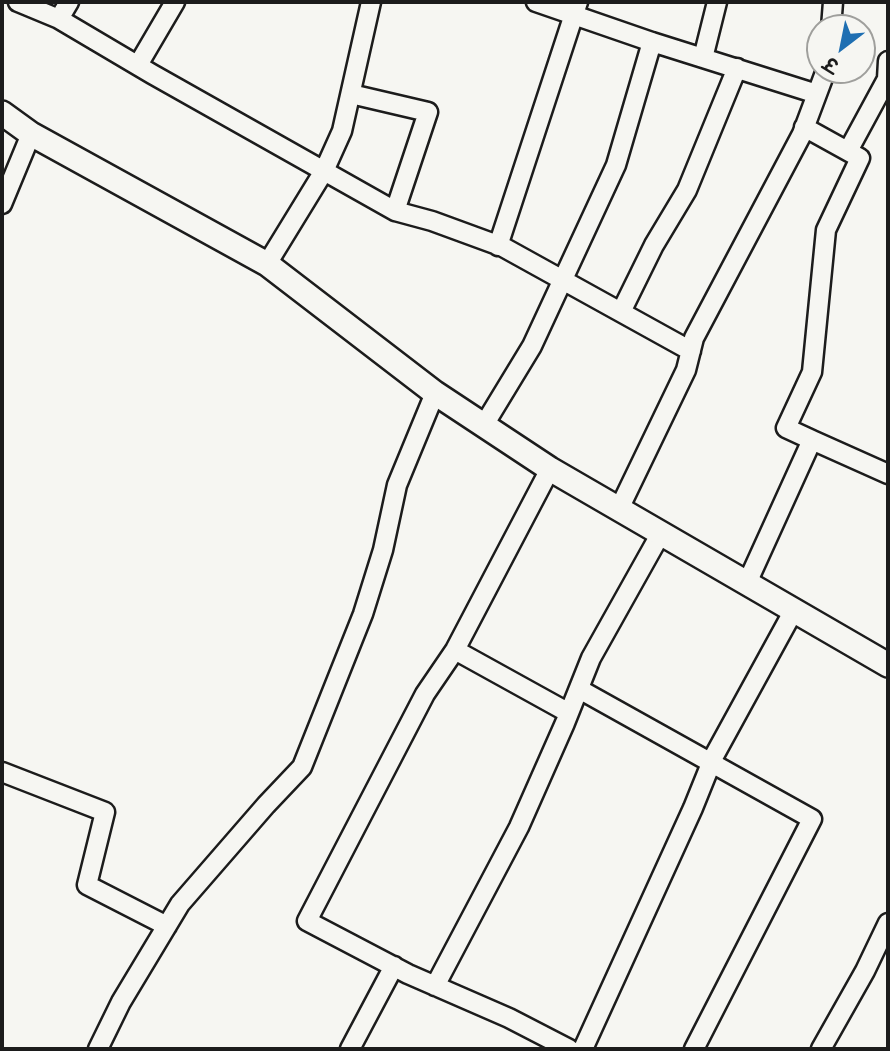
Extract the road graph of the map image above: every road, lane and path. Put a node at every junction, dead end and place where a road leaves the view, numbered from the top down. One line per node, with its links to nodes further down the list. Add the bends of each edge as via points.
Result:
1 (18, 2): 8 (street)
2 (69, 2): 8 (street)
3 (175, 2): 12 (street)
4 (371, 2): 15 (street)
5 (536, 2): 7 (street)
6 (717, 2): 10 (street)
7 (576, 8): 9 (street); 24 (street)
8 (59, 19): 12 (street)
9 (652, 42): 10 (street); 26 (street, via 616,165)
10 (703, 58): 13 (street)
11 (888, 61): 20 (street, via 887,79)
12 (138, 65): 21 (street)
13 (737, 68): 16 (street); 27 (street, via 687,190)
14 (821, 84): 16 (street)
15 (351, 93): 21 (street, via 342,131); 23 (street, via 428,112)
16 (817, 94): 18 (street)
17 (2, 113): 19 (street)
18 (804, 127): 20 (street); 28 (street)
19 (32, 134): 22 (street); 25 (street)
20 (848, 151): 31 (street, via 860,158 826,230 812,372 786,428)
21 (324, 171): 23 (street); 25 (street)
22 (2, 204)
23 (396, 211): 24 (street)
24 (498, 246): 26 (street)
25 (267, 264): 29 (street)
26 (562, 279): 27 (street); 30 (street, via 532,346)
27 (621, 312): 28 (street)
28 (691, 351): 34 (street)
29 (435, 393): 30 (street); 45 (street, via 397,485 363,614 302,767 180,904)
30 (484, 425): 32 (street)
31 (812, 440): 33 (street); 36 (street)
32 (550, 469): 34 (street); 38 (street)
33 (888, 474)
34 (619, 509): 35 (street)
35 (662, 533): 36 (street); 40 (street, via 591,658)
36 (747, 583): 37 (street)
37 (794, 610): 39 (street); 42 (street)
38 (455, 650): 41 (street); 46 (street, via 425,694 307,921)
39 (888, 665)
40 (579, 689): 41 (street); 42 (street)
41 (569, 713): 47 (street, via 519,827)
42 (711, 764): 52 (street); 53 (street, via 812,819)
43 (2, 772): 45 (street, via 106,812 87,885)
44 (888, 923): 54 (street)
45 (167, 926): 49 (street)
46 (394, 966): 47 (street); 50 (street)
47 (435, 986): 48 (street)
48 (544, 1043): 51 (street)
49 (98, 1049)
50 (350, 1049)
51 (569, 1049)
52 (583, 1049)
53 (694, 1049)
54 (821, 1049)

